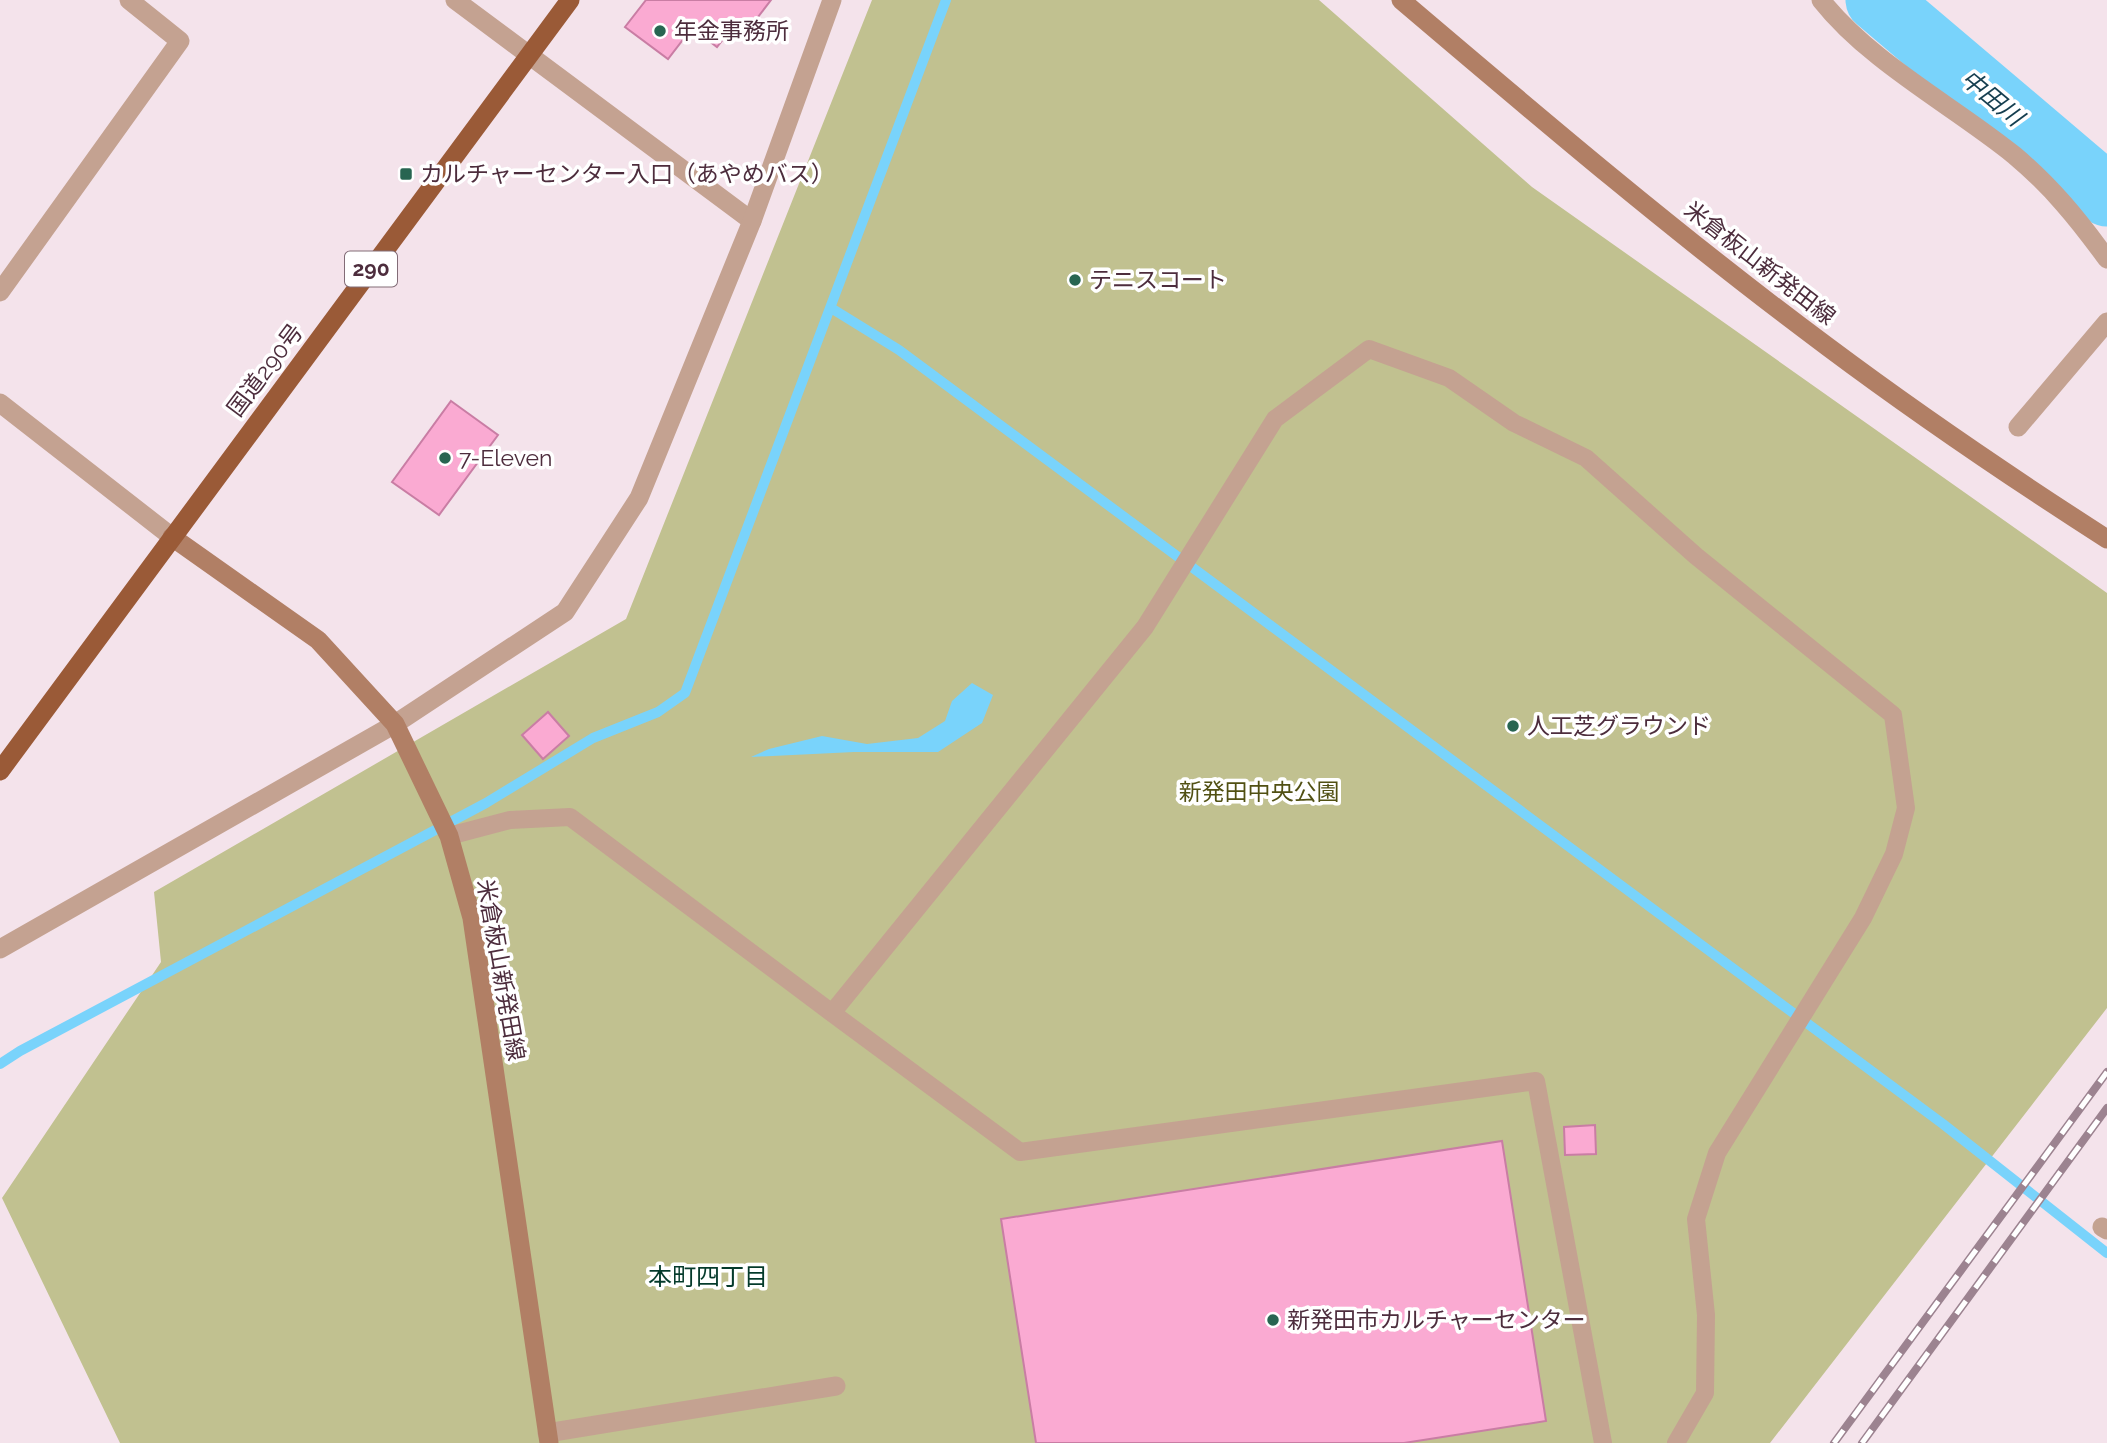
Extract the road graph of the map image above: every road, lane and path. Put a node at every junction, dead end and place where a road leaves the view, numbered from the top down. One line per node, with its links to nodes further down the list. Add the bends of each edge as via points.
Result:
1 (128, 0): 10 (street, via 180,41)
2 (454, 0): 7 (street)
3 (570, 0): 7 (highway, 国道290号 / 290)
4 (832, 0): 8 (street)
5 (1401, 0): 15 (main road, 米倉板山新発田線, via 1674,228 1827,347)
6 (1821, 0): 9 (street, via 1839,23 2054,190)
7 (530, 56): 8 (street); 14 (highway, 国道290号 / 290)
8 (752, 221): 16 (street, via 639,498 565,612)
9 (2107, 259)
10 (0, 292)
11 (2107, 322): 13 (street)
12 (0, 403): 14 (street)
13 (2018, 427)
14 (172, 537): 16 (main road, 米倉板山新発田線, via 318,640); 17 (highway, 国道290号 / 290)
15 (2107, 539)
16 (395, 724): 18 (main road, 米倉板山新発田線); 19 (street)
17 (0, 771)
18 (449, 836): 20 (lane, via 510,820 570,817); 22 (main road, 米倉板山新発田線, via 472,918)
19 (0, 948)
20 (832, 1013): 23 (lane, via 1020,1152 1536,1081); 24 (lane, via 1145,627 1275,419 1369,349 1449,377 1514,423 1586,458 1696,556 1893,715 1906,808 1894,854 1863,918 1717,1153 1696,1219 1706,1315 1705,1393)
21 (836, 1386): 22 (street)
22 (548, 1438)
23 (1603, 1443)
24 (1676, 1443)

